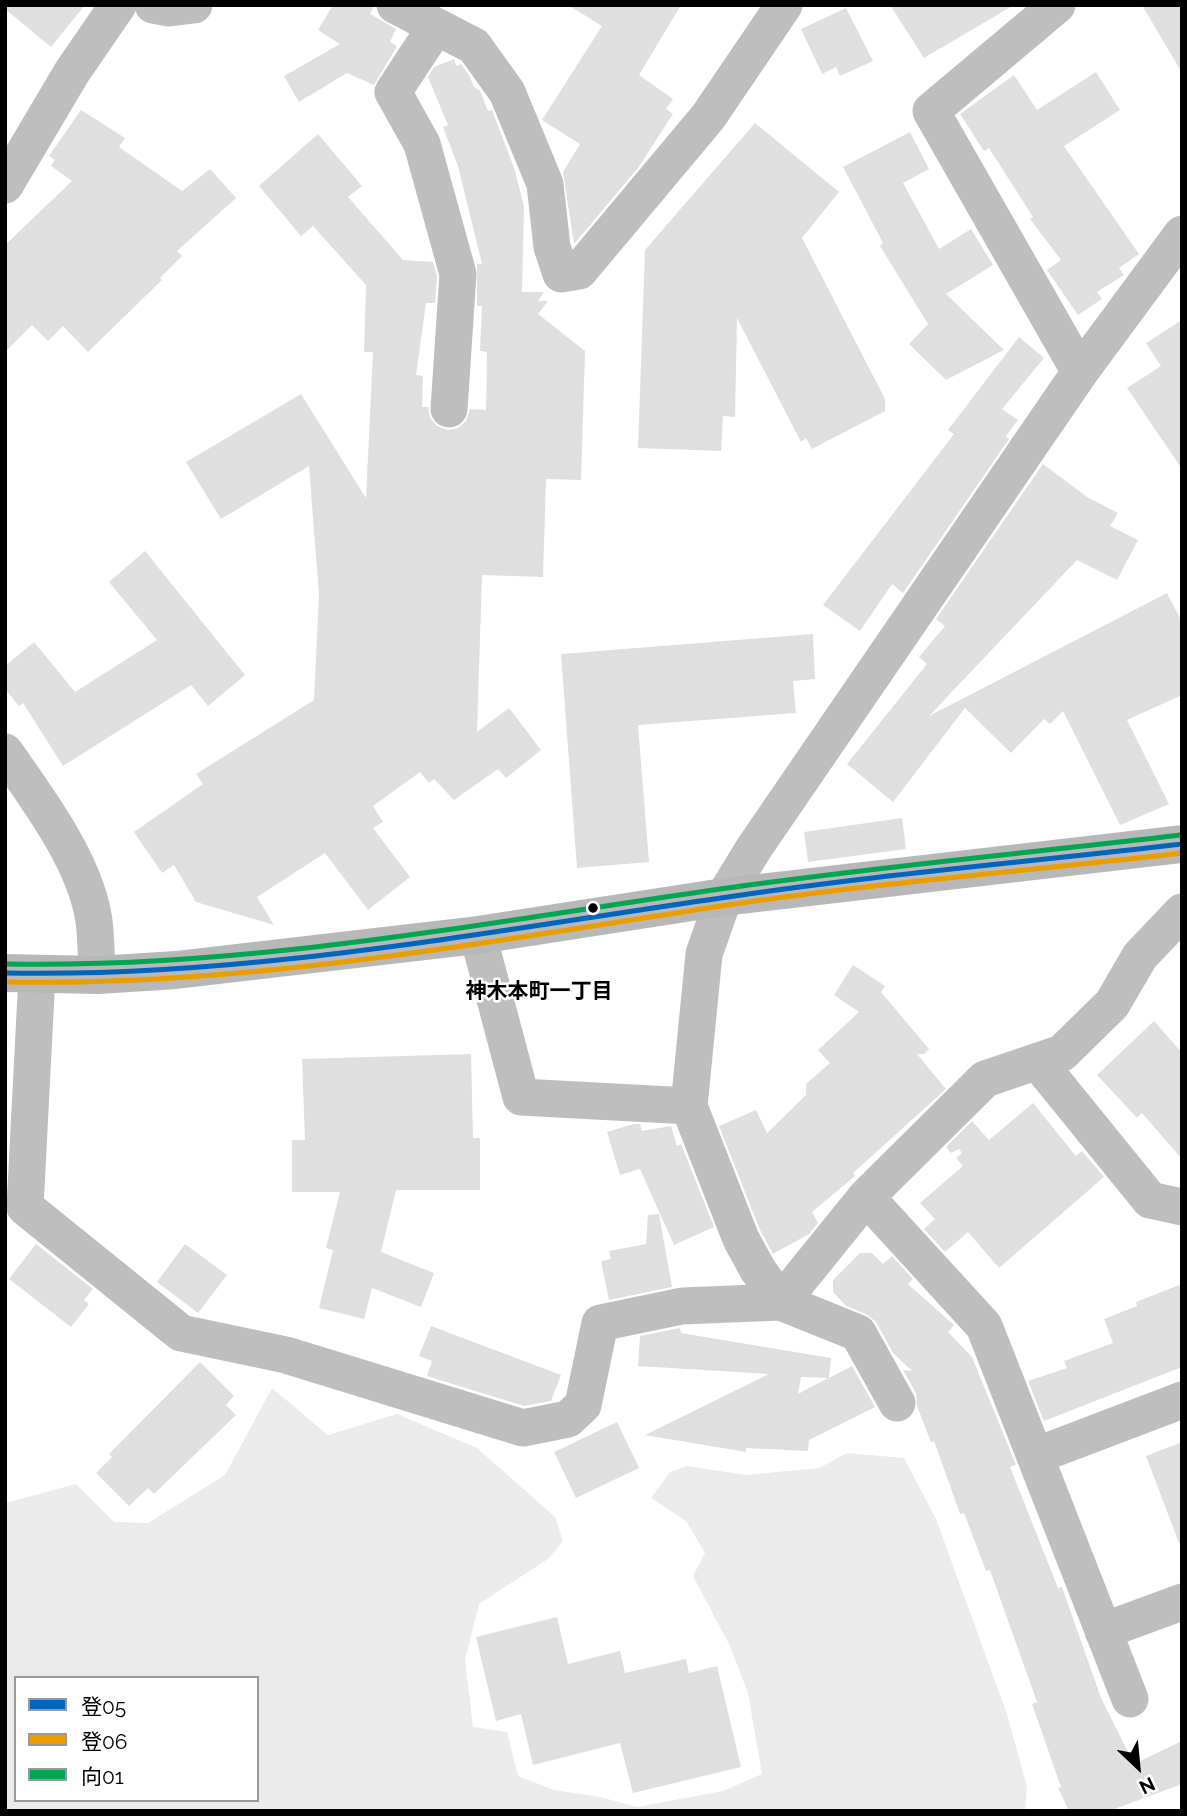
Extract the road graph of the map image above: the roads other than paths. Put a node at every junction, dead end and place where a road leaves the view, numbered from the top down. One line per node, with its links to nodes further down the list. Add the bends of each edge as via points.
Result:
1 (118, 5): 8 (street)
2 (153, 5): 3 (street)
3 (194, 5)
4 (396, 5): 7 (street)
5 (784, 5): 7 (street, via 708,117 579,271 561,274 552,247 545,184 507,92 474,46)
6 (1057, 5): 10 (street, via 930,111)
7 (435, 27): 11 (street, via 393,92 422,144 458,274)
8 (5, 185)
9 (1182, 234): 10 (street)
10 (1080, 372): 14 (street)
11 (449, 409)
12 (5, 752): 18 (street, via 47,815 83,882 93,915)
13 (1182, 844): 14 (street)
14 (724, 897): 16 (street); 20 (street, via 704,954)
15 (1182, 912): 19 (street, via 1140,956 1112,1004 1062,1053)
16 (478, 935): 18 (street); 20 (street, via 521,1097)
17 (21, 974): 18 (street); 23 (street, via 25,1207 181,1333 286,1355 523,1428 568,1419 583,1405 600,1323 682,1306)
18 (98, 975)
19 (1038, 1062): 21 (street, via 985,1079); 22 (street, via 1150,1200)
20 (689, 1106): 23 (street, via 741,1239)
21 (866, 1196): 23 (street); 26 (street, via 984,1326)
22 (1182, 1207)
23 (780, 1302): 25 (street, via 858,1333)
24 (1182, 1400): 26 (street)
25 (897, 1403)
26 (1035, 1456): 28 (street)
27 (1182, 1602): 28 (street)
28 (1103, 1631): 29 (street)
29 (1130, 1699)

